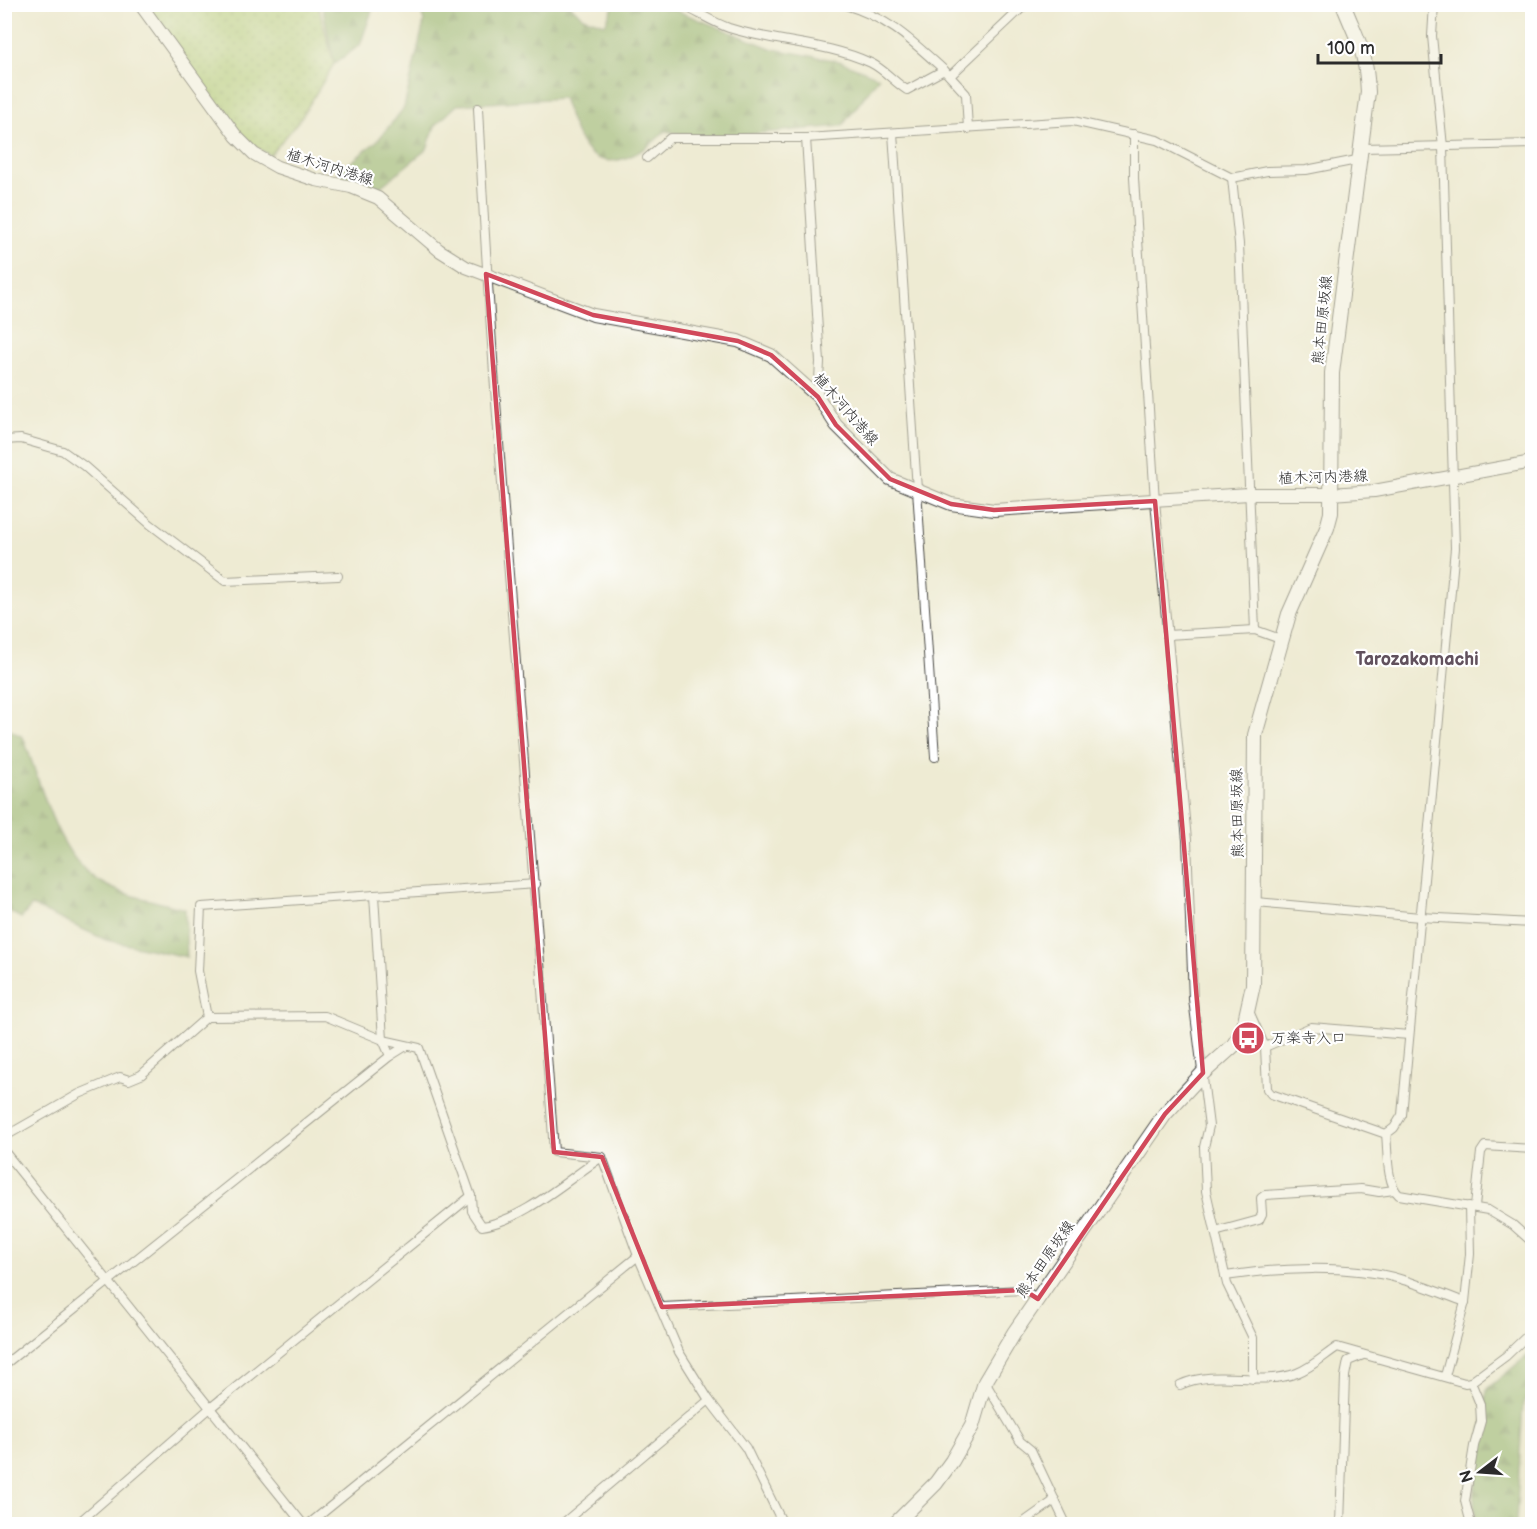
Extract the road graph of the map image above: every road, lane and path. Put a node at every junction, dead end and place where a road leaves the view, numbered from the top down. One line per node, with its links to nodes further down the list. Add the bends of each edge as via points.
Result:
1 (140, 4): 18 (main road, 植木河内港線, via 236,136 254,154 277,167 378,198 439,250)
2 (679, 4): 7 (street, via 727,27 790,43 828,47 869,62 885,70 907,90)
3 (842, 4): 7 (street, via 896,27)
4 (1026, 4): 7 (street)
5 (1342, 4): 15 (main road, 熊本田原坂線, via 1367,62)
6 (1434, 4): 14 (street, via 1432,36)
7 (947, 73): 9 (street, via 966,94)
8 (478, 108): 18 (street)
9 (968, 129): 10 (street); 11 (street, via 1073,121)
10 (892, 133): 12 (street); 23 (street)
11 (1134, 134): 17 (street, via 1157,140); 26 (street)
12 (806, 138): 16 (street, via 670,138); 19 (street, via 820,362)
13 (1533, 144): 14 (street)
14 (1443, 147): 15 (street); 22 (street)
15 (1362, 153): 17 (street, via 1306,170 1267,171); 25 (main road, 熊本田原坂線, via 1332,373)
16 (647, 158)
17 (1232, 178): 24 (street, via 1239,244)
18 (486, 274): 19 (main road, 植木河内港線, via 593,315 738,342 771,356); 32 (street)
19 (818, 397): 23 (main road, 植木河内港線, via 836,425 890,479)
20 (4, 440): 27 (street, via 21,439 63,451 225,581)
21 (1533, 462): 22 (main road, 植木河内港線)
22 (1452, 476): 25 (main road, 植木河内港線, via 1374,491); 35 (street, via 1455,548)
23 (918, 492): 26 (main road, 植木河内港線, via 961,507 994,510); 31 (street)
24 (1249, 494): 25 (main road, 植木河内港線); 26 (main road, 植木河内港線); 28 (street)
25 (1331, 494): 30 (main road, 熊本田原坂線, via 1327,528 1289,614)
26 (1155, 501): 29 (street)
27 (338, 576)
28 (1255, 630): 29 (street); 30 (street)
29 (1167, 635): 44 (street, via 1187,840 1193,999)
30 (1283, 640): 34 (main road, 熊本田原坂線, via 1255,735 1252,760)
31 (935, 757)
32 (536, 884): 33 (street); 49 (street, via 554,1152)
33 (374, 895): 38 (street, via 201,907 198,970); 40 (street)
34 (1256, 902): 35 (street); 37 (main road, 熊本田原坂線)
35 (1420, 917): 36 (street); 39 (street)
36 (1533, 923)
37 (1249, 1011): 42 (street); 44 (main road, 熊本田原坂線, via 1233,1046)
38 (207, 1017): 40 (street, via 326,1016); 46 (street, via 141,1075 129,1080 120,1077 79,1094)
39 (1408, 1035): 42 (street, via 1311,1027); 45 (street, via 1402,1115)
40 (383, 1040): 41 (street); 43 (street)
41 (406, 1046): 43 (street); 51 (street, via 419,1048)
42 (1266, 1047): 45 (street, via 1267,1089 1271,1094)
43 (390, 1056): 57 (street)
44 (1203, 1073): 53 (street, via 1209,1126 1204,1147 1206,1191); 58 (main road, 熊本田原坂線, via 1165,1114)
45 (1386, 1134): 50 (street)
46 (4, 1137)
47 (1533, 1149): 52 (street, via 1485,1146)
48 (4, 1151): 57 (street)
49 (602, 1157): 51 (street, via 496,1224 482,1226 472,1211); 55 (street)
50 (1394, 1190): 52 (street, via 1405,1197); 53 (street, via 1265,1195 1261,1198 1259,1220)
51 (471, 1196): 70 (street)
52 (1472, 1206): 54 (street, via 1500,1217); 59 (street)
53 (1215, 1232): 56 (street)
54 (1533, 1242)
55 (638, 1256): 60 (street); 74 (street)
56 (1226, 1276): 59 (street, via 1308,1268 1375,1274 1398,1278); 65 (street, via 1253,1338)
57 (110, 1282): 63 (street); 70 (street)
58 (1038, 1299): 60 (street, via 1024,1290); 66 (main road, 熊本田原坂線)
59 (1465, 1302): 64 (street)
60 (662, 1307): 69 (street, via 679,1352)
61 (1533, 1334): 67 (street)
62 (1363, 1355): 64 (street); 65 (street, via 1337,1347 1299,1373); 80 (street, via 1348,1361)
63 (4, 1365)
64 (1445, 1376): 67 (street)
65 (1253, 1379): 68 (street, via 1192,1379)
66 (985, 1382): 71 (street, via 1020,1441 1031,1450); 77 (main road, 熊本田原坂線, via 972,1426 952,1461)
67 (1471, 1382): 81 (street, via 1480,1404 1481,1421 1466,1501)
68 (1180, 1384)
69 (709, 1400): 75 (street); 76 (street, via 746,1448)
70 (209, 1409): 72 (street); 73 (street)
71 (1055, 1500): 78 (street); 79 (street)
72 (77, 1524)
73 (303, 1524)
74 (309, 1524)
75 (562, 1524)
76 (783, 1524)
77 (895, 1524)
78 (1022, 1524)
79 (1066, 1524)
80 (1340, 1524)
81 (1471, 1524)

